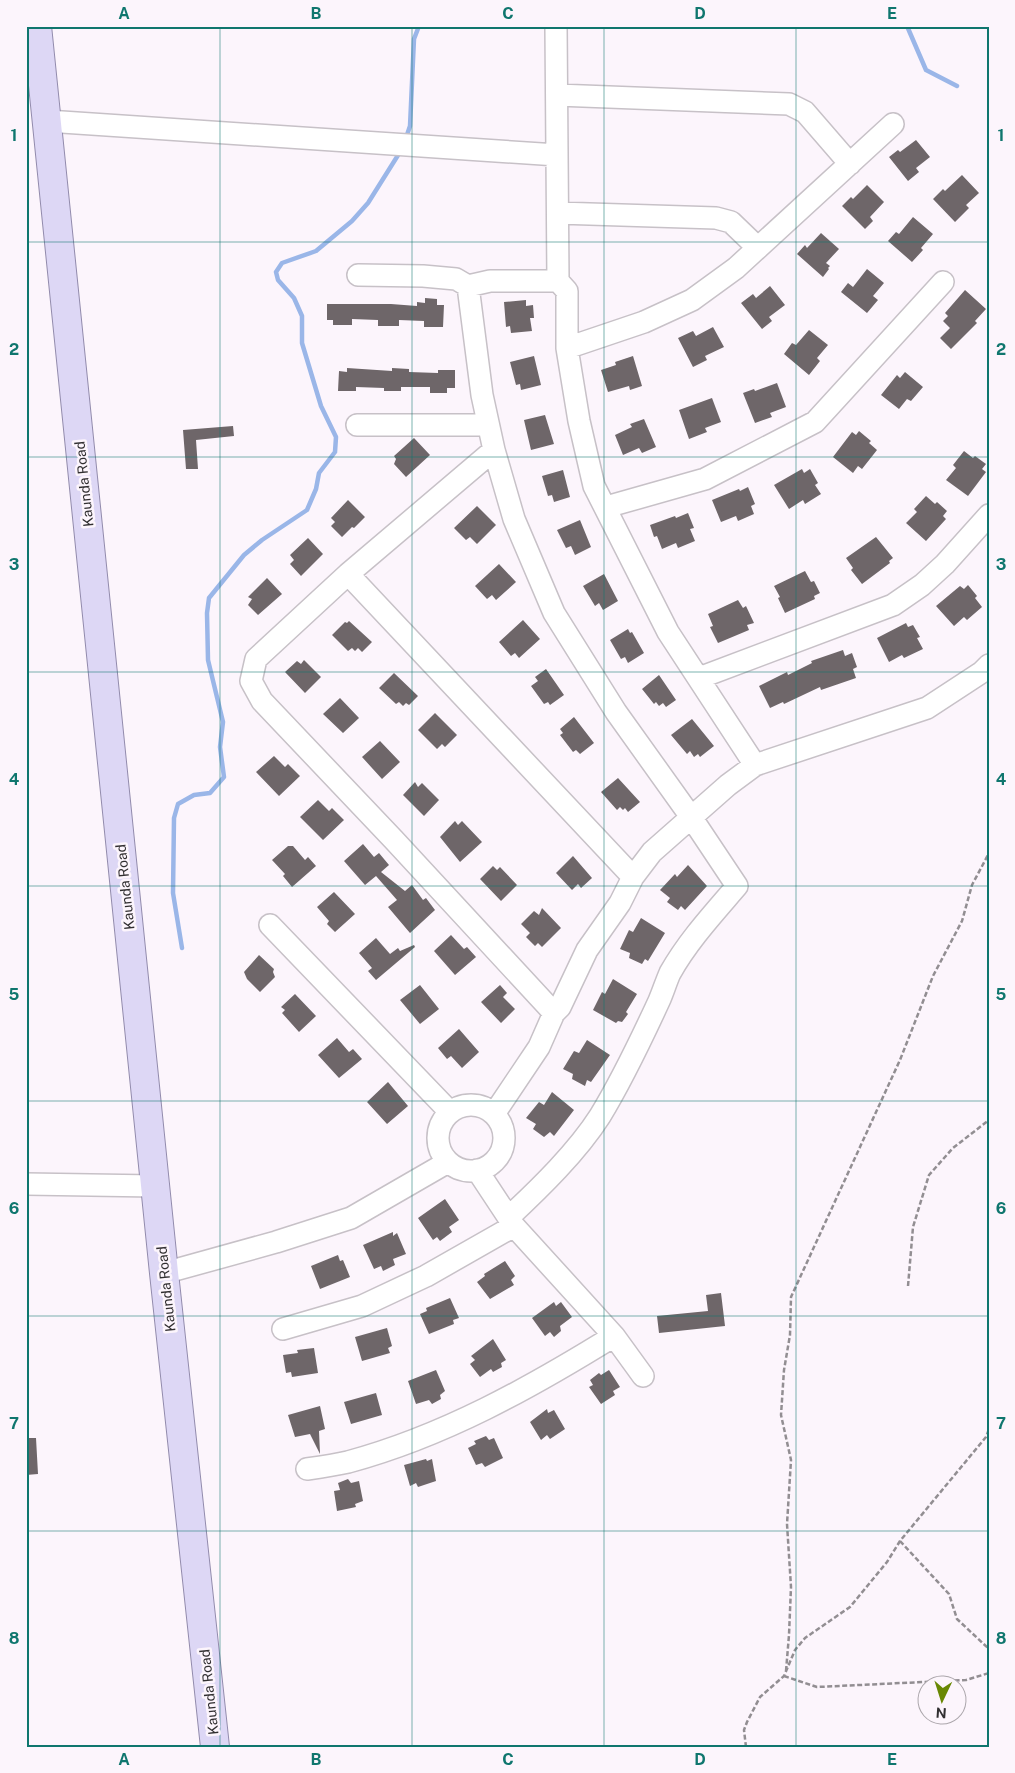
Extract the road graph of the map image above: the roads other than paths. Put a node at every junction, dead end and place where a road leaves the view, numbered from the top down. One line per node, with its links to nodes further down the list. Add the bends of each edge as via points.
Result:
1 (37, 26): 4 (main road, Kaunda Road)
2 (556, 26): 3 (street)
3 (557, 95): 6 (street); 7 (street, via 789,104 805,112)
4 (47, 121): 6 (street); 33 (main road, Kaunda Road)
5 (893, 124): 7 (street)
6 (557, 155): 8 (street)
7 (850, 164): 9 (street)
8 (558, 213): 9 (street, via 716,218 731,222); 11 (street)
9 (758, 248): 14 (street, via 692,300 644,322)
10 (358, 275): 13 (street, via 456,279)
11 (558, 281): 13 (street, via 490,281); 14 (street, via 567,291)
12 (942, 282): 18 (street, via 815,422 705,479)
13 (468, 286): 16 (street)
14 (567, 348): 18 (street, via 594,486)
15 (358, 425): 16 (street)
16 (488, 425): 17 (street)
17 (494, 450): 20 (street); 24 (street, via 514,519 554,613 616,712)
18 (606, 508): 22 (street, via 668,632)
19 (989, 515): 22 (street, via 945,564 922,585 893,604)
20 (348, 574): 25 (street); 27 (street, via 256,659 251,681 262,701)
21 (989, 665): 23 (street, via 927,708)
22 (699, 678): 23 (street)
23 (754, 765): 24 (street)
24 (691, 817): 25 (street, via 652,852); 34 (street, via 737,886 690,941 670,974 620,1082 598,1118)
25 (633, 877): 27 (street, via 587,950 560,1007)
26 (270, 925): 28 (street)
27 (554, 1013): 29 (street, via 538,1047)
28 (450, 1112): 29 (street, via 471,1105 484,1107); 30 (street, via 440,1126 438,1138 440,1151)
29 (494, 1114): 31 (street, via 502,1125 505,1138 502,1150 495,1161)
30 (448, 1162): 31 (street, via 459,1169); 35 (street, via 351,1218)
31 (477, 1170): 34 (street)
32 (26, 1184): 33 (street)
33 (156, 1186): 35 (main road, Kaunda Road)
34 (511, 1222): 36 (street, via 426,1276 362,1306); 37 (street)
35 (164, 1273): 40 (main road, Kaunda Road)
36 (283, 1329)
37 (614, 1336): 38 (street); 39 (street, via 520,1392 408,1443 347,1462)
38 (643, 1376)
39 (307, 1469)
40 (214, 1747)

